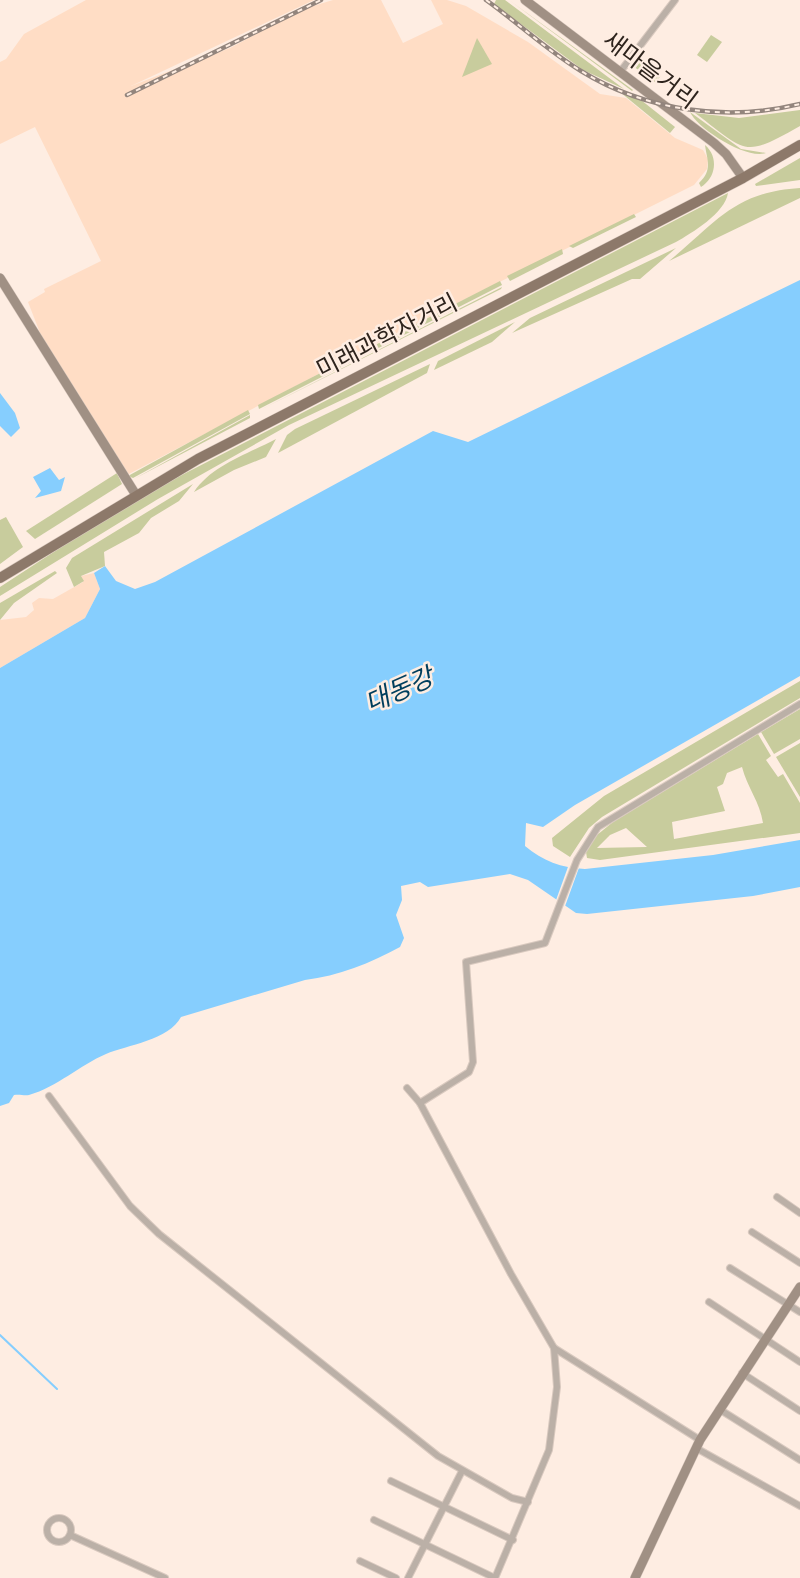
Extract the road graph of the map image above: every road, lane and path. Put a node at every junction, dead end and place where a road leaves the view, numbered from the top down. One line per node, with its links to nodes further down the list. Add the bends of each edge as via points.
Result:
1 (525, 0): 3 (street, 새마을거리)
2 (675, 0): 3 (street)
3 (620, 72): 5 (street, 새마을거리, via 726,153)
4 (800, 145): 5 (main road, 미래과학자거리)
5 (743, 178): 7 (main road, 미래과학자거리, via 307,401)
6 (0, 278): 7 (street)
7 (136, 495): 8 (main road, 미래과학자거리)
8 (0, 578)
9 (800, 704): 12 (street, via 607,821 587,840 545,943 466,962 473,1062 469,1072)
10 (407, 1088): 12 (street)
11 (49, 1096): 30 (street, via 130,1206 159,1234)
12 (420, 1103): 23 (street)
13 (777, 1197): 14 (street)
14 (800, 1213)
15 (752, 1232): 16 (street)
16 (800, 1263)
17 (730, 1268): 20 (street)
18 (800, 1287): 20 (street)
19 (709, 1302): 22 (street)
20 (789, 1305): 21 (street); 22 (street)
21 (800, 1312)
22 (766, 1339): 24 (street); 25 (street)
23 (554, 1348): 28 (street); 32 (street, via 558,1387 549,1450)
24 (800, 1362)
25 (742, 1373): 26 (street); 27 (street)
26 (719, 1409): 28 (street); 29 (street)
27 (800, 1411)
28 (698, 1444): 33 (street); 44 (street)
29 (800, 1460)
30 (462, 1471): 32 (street); 34 (street)
31 (391, 1481): 34 (street)
32 (528, 1502): 37 (street)
33 (800, 1506)
34 (445, 1508): 37 (street); 38 (street)
35 (374, 1520): 38 (street)
36 (71, 1535): 36 (street, via 62,1542 51,1540 47,1525 56,1518 66,1520); 40 (street)
37 (513, 1540): 43 (street)
38 (426, 1545): 42 (street); 43 (street)
39 (360, 1561): 41 (street)
40 (165, 1578)
41 (397, 1578)
42 (408, 1578)
43 (495, 1578)
44 (635, 1578)

